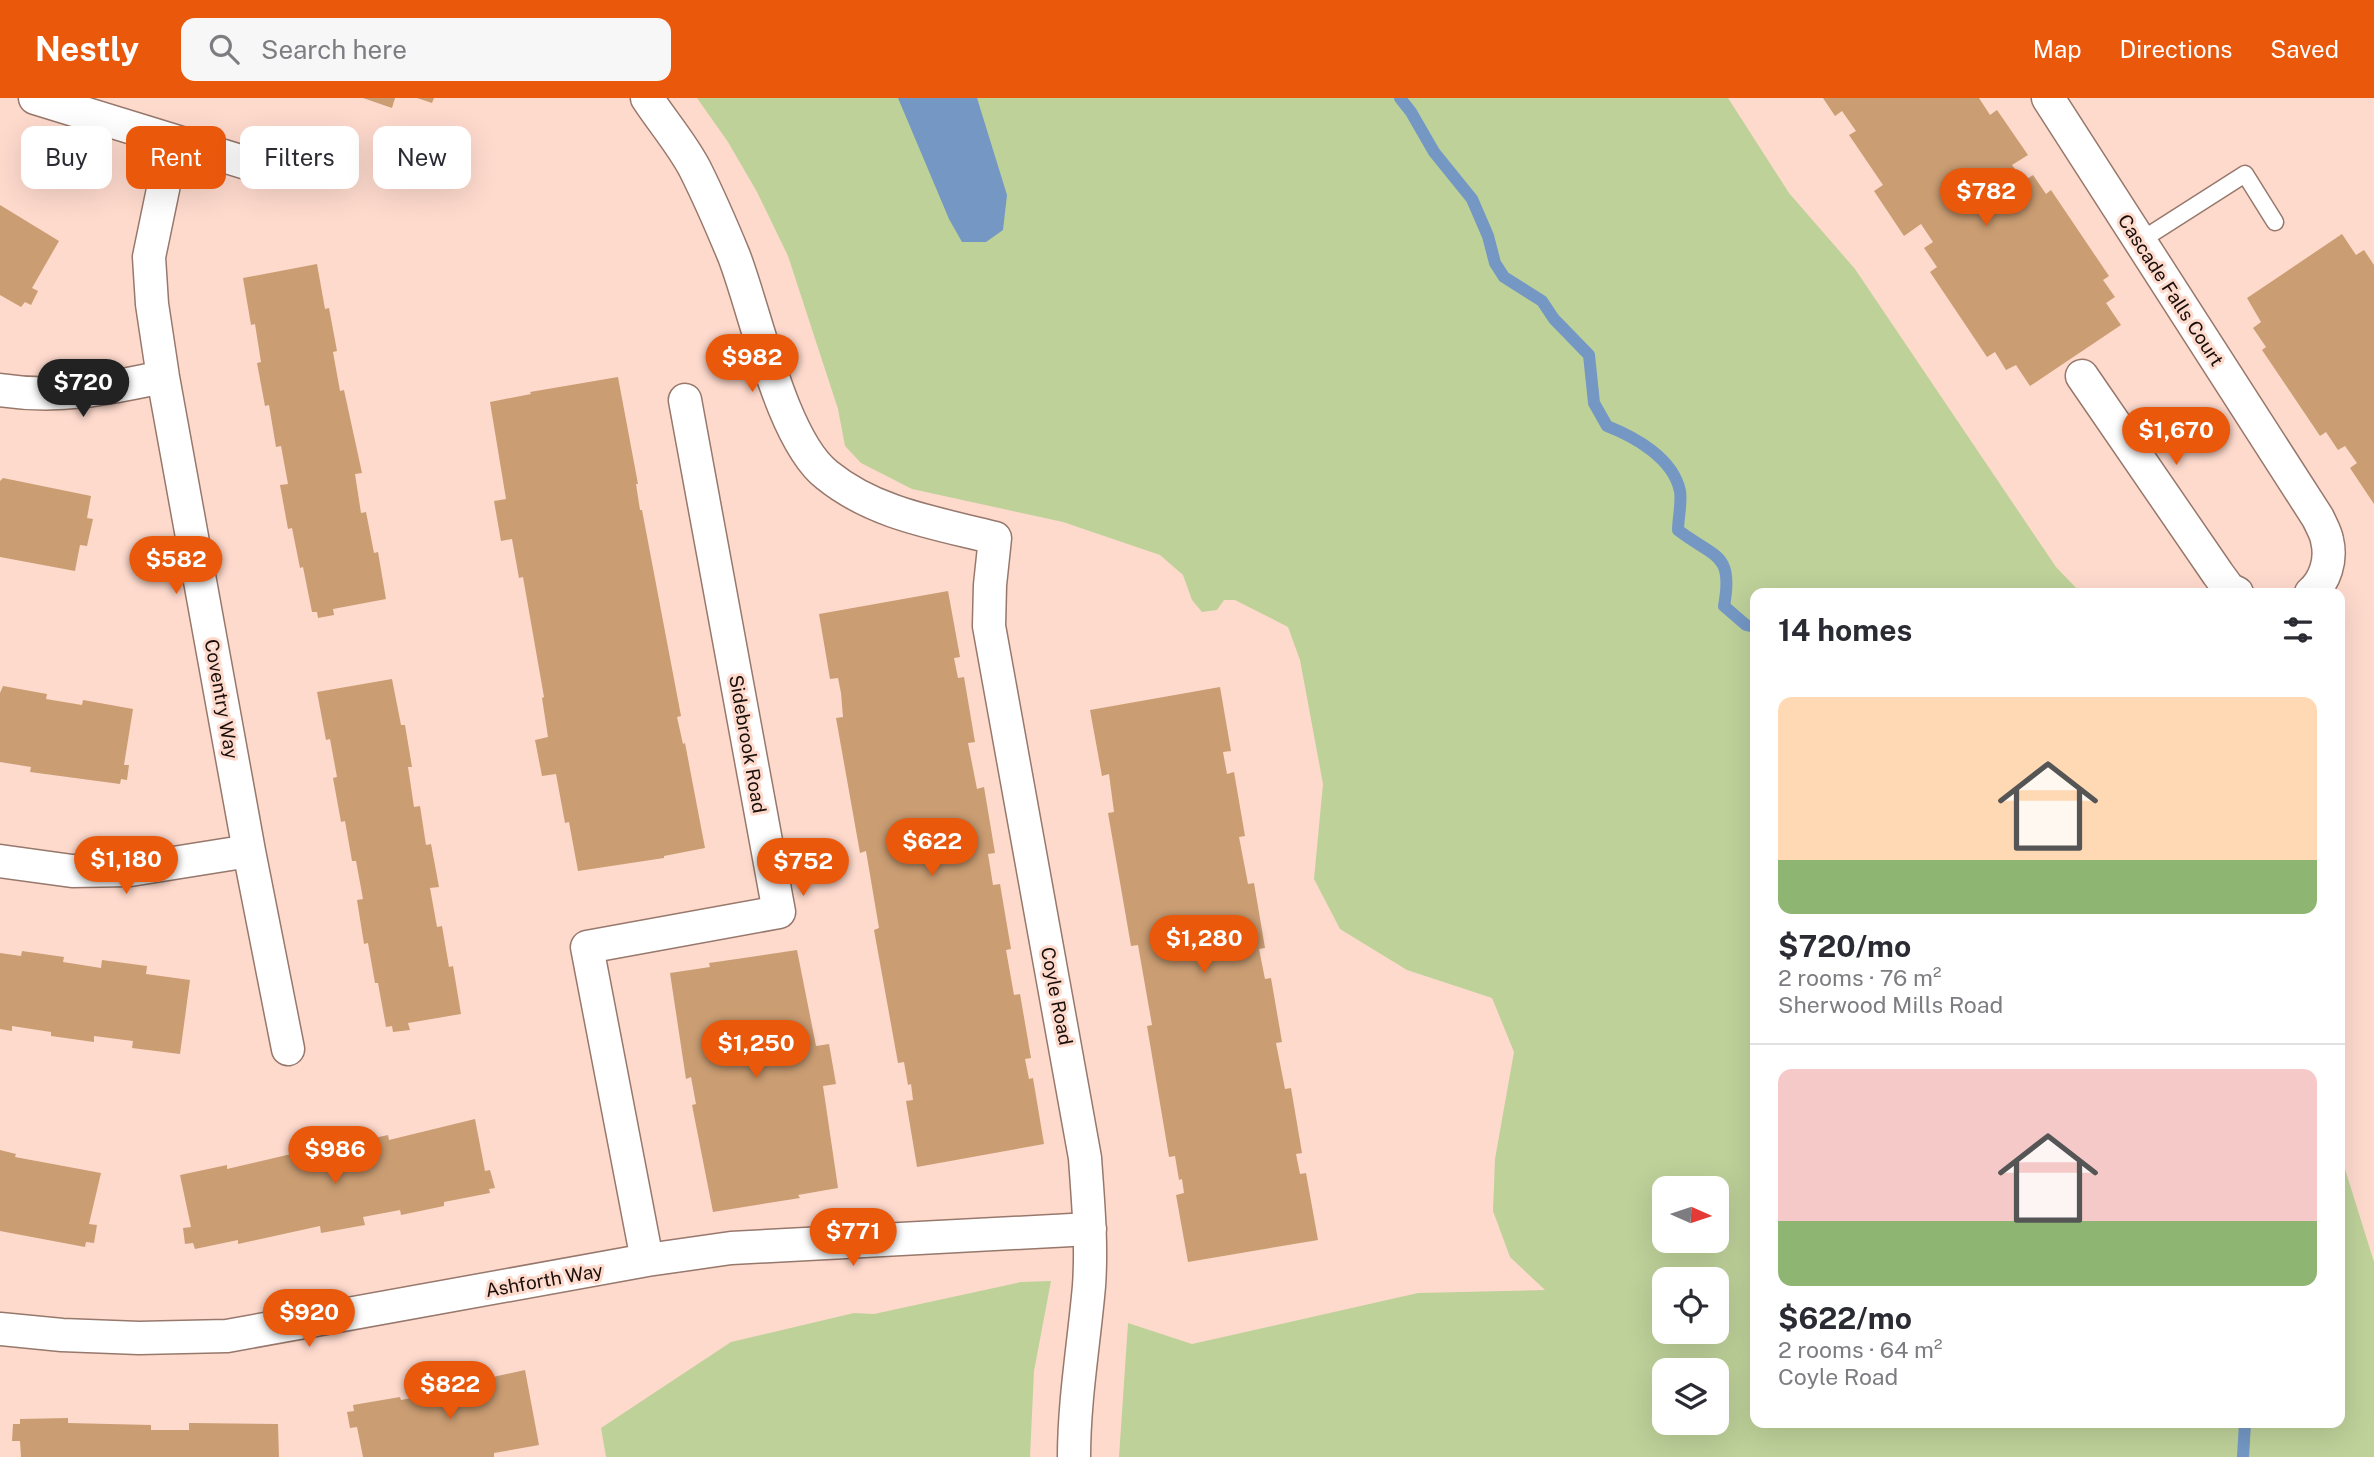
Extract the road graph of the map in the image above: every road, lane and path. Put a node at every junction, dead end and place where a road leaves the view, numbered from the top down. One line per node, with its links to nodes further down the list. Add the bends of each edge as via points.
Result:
1 (35, 98): 4 (street)
2 (647, 98): 17 (street, Coyle Road, via 694,166 734,258 783,402 800,442 824,473 854,495 890,512 995,538 989,626 1072,1080 1085,1158)
3 (2048, 98): 7 (street, Cascade Falls Court)
4 (126, 126)
5 (163, 189): 9 (street, Coventry Way, via 149,257)
6 (2275, 222): 7 (lane, via 2245,174)
7 (2140, 241): 13 (street, Cascade Falls Court, via 2318,518 2328,540 2328,561)
8 (2082, 376): 12 (street)
9 (163, 377): 10 (street, via 88,392); 14 (street, Coventry Way)
10 (0, 390)
11 (685, 400): 18 (street, Sidebrook Road, via 779,912 587,947)
12 (2228, 588)
13 (2317, 588)
14 (249, 851): 15 (street, via 130,870 72,871); 16 (street, Coventry Way)
15 (0, 862)
16 (288, 1049)
17 (1090, 1229): 18 (street, Ashforth Way, via 731,1248); 20 (street, Coyle Road)
18 (648, 1260): 19 (street, Ashforth Way, via 228,1336 139,1338)
19 (0, 1329)
20 (1074, 1457)

